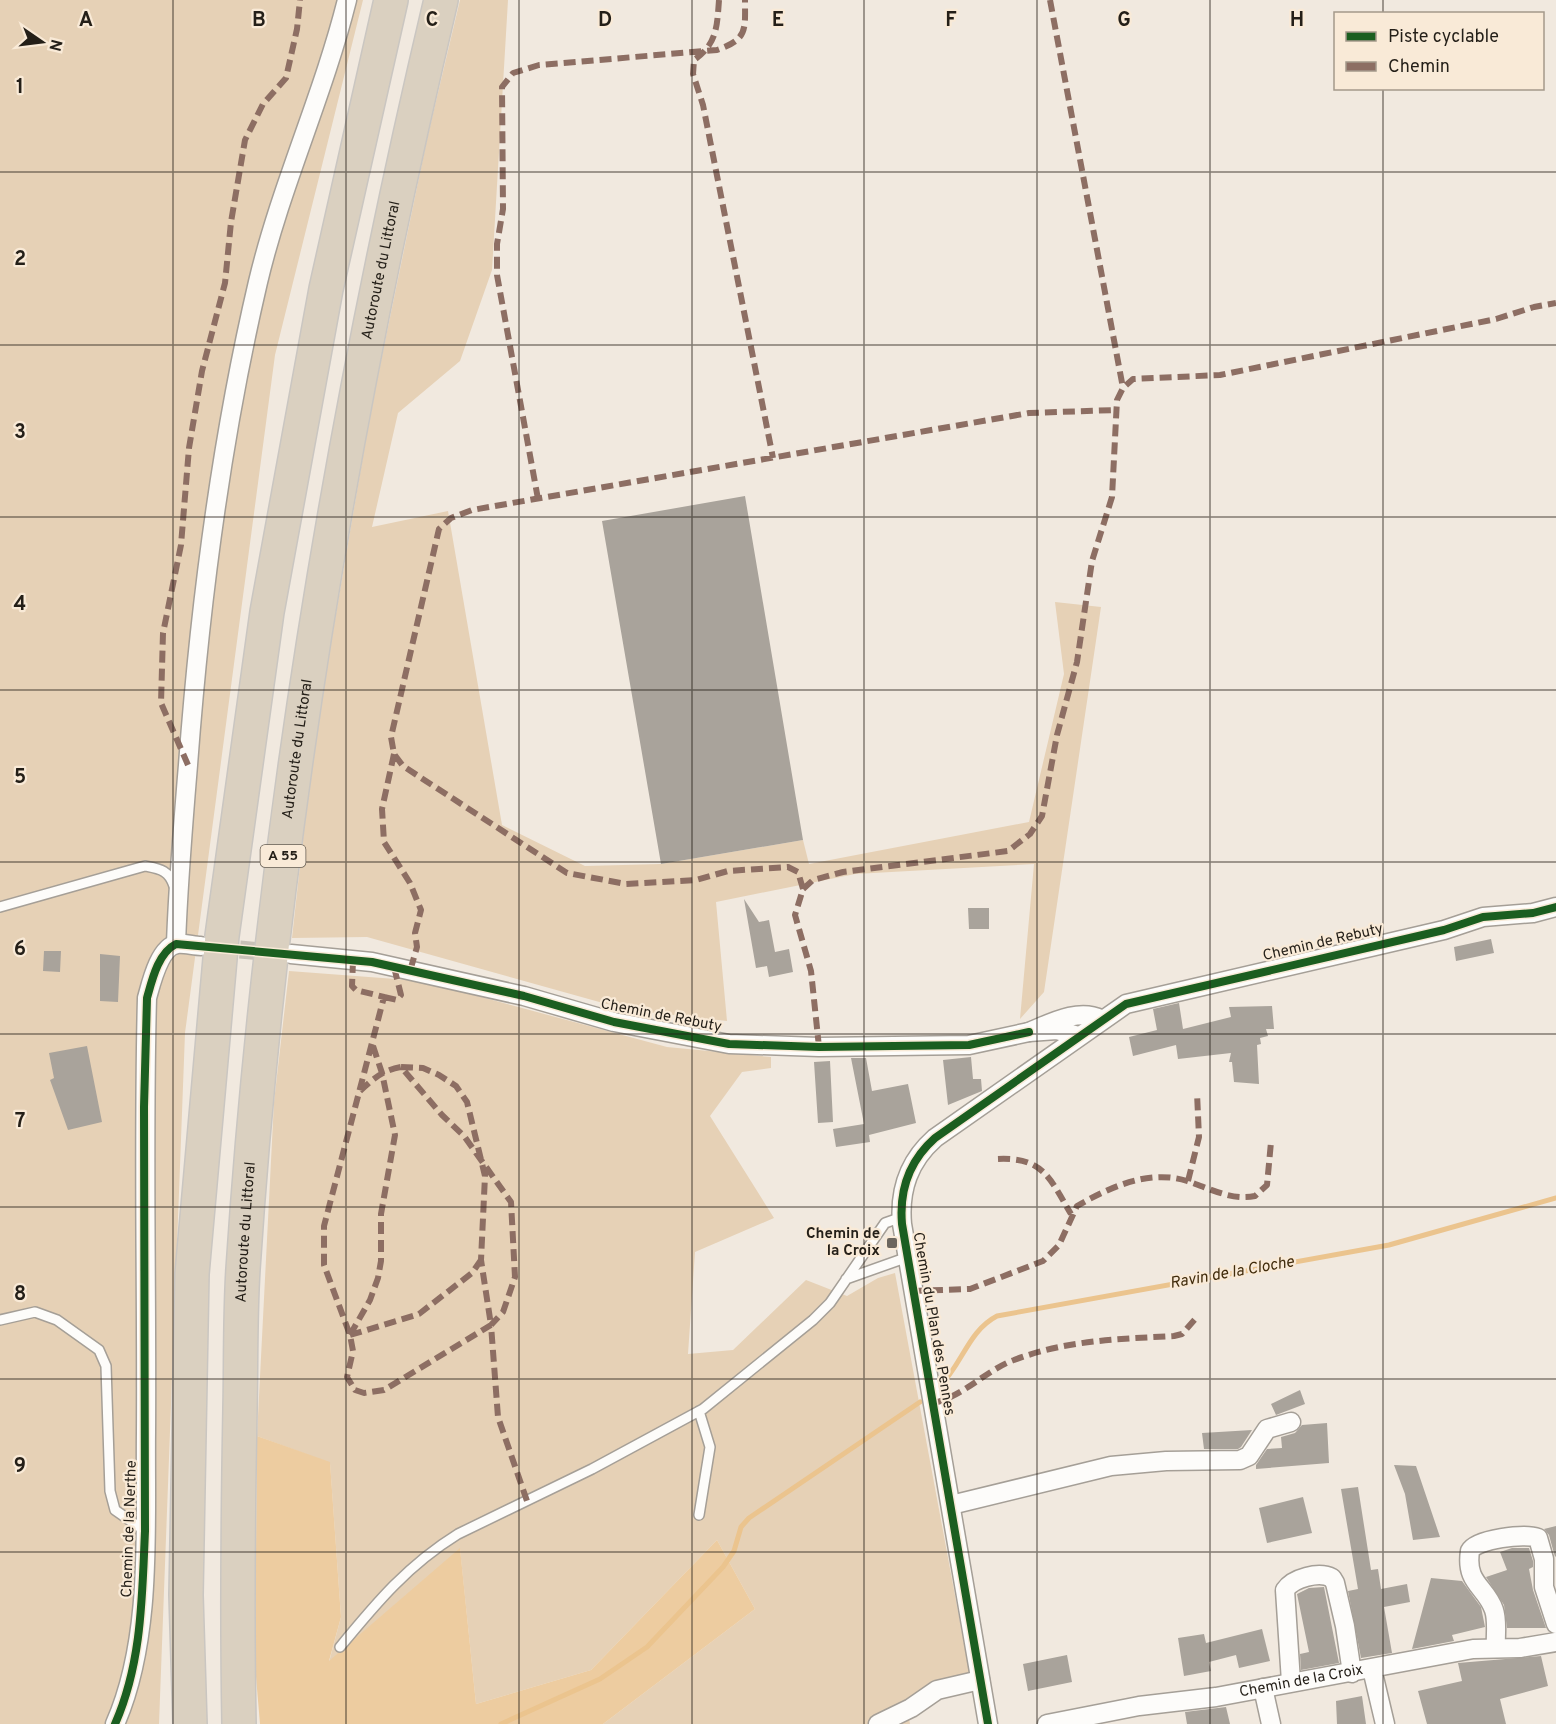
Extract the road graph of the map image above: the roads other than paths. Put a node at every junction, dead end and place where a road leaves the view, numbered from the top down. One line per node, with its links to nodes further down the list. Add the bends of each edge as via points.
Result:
1 (347, 0): 4 (street, via 333,54 276,213 229,430 198,634)
2 (391, 0): 32 (highway, via 326,289 267,612 222,936 192,1274 186,1595)
3 (441, 0): 33 (highway, Autoroute du Littoral / A 55, via 375,297 315,624 270,946 243,1273 237,1591)
4 (178, 897): 5 (lane, via 165,870 145,866); 7 (street)
5 (0, 907)
6 (1556, 907): 10 (street, Chemin de Rebuty, via 1483,917 1444,930 1134,1001)
7 (176, 944): 8 (street); 21 (street, Chemin de la Nerthe, via 162,958 147,998)
8 (201, 946)
9 (291, 954): 11 (street, Chemin de Rebuty, via 372,962 524,996 614,1022 729,1044 969,1045)
10 (1101, 1019): 11 (street, Chemin de Rebuty, via 1089,1015 1068,1017); 12 (street, Chemin du Plan des Pennes)
11 (1029, 1032): 12 (street, Chemin de Rebuty, via 1057,1030)
12 (1078, 1036): 13 (street, Chemin du Plan des Pennes, via 918,1154 904,1183)
13 (902, 1217): 14 (street, Chemin du Plan des Pennes); 15 (lane, via 885,1223)
14 (908, 1257): 15 (lane); 19 (street, Chemin du Plan des Pennes)
15 (846, 1280): 17 (lane, via 813,1320)
16 (0, 1320): 21 (lane, via 35,1312 57,1320 99,1350 106,1366 110,1491 115,1510)
17 (699, 1412): 20 (lane, via 710,1447); 24 (lane, via 436,1547 410,1567)
18 (1291, 1422): 19 (street, via 1267,1429 1249,1456 1240,1460 1111,1466)
19 (951, 1505): 28 (street, Chemin du Plan des Pennes)
20 (699, 1515)
21 (145, 1531): 31 (street, Chemin de la Nerthe, via 137,1652 129,1689)
22 (1556, 1624): 25 (street, via 1544,1587 1544,1559 1538,1539 1526,1536 1478,1543 1470,1551 1470,1569 1495,1613)
23 (1556, 1642): 25 (street, Chemin de la Croix)
24 (340, 1647)
25 (1496, 1648): 26 (street, Chemin de la Croix)
26 (1372, 1669): 27 (street, Chemin de la Croix); 38 (street)
27 (1352, 1673): 29 (street, Chemin de la Croix); 29 (street, via 1335,1583 1321,1575 1294,1581 1285,1590)
28 (980, 1680): 34 (street, via 937,1690); 35 (street, Chemin du Plan des Pennes)
29 (1291, 1682): 30 (street, Chemin de la Croix)
30 (1263, 1688): 36 (street, Chemin de la Croix); 37 (street)
31 (115, 1724)
32 (190, 1724)
33 (239, 1724)
34 (878, 1724)
35 (988, 1724)
36 (1047, 1724)
37 (1271, 1724)
38 (1385, 1724)

